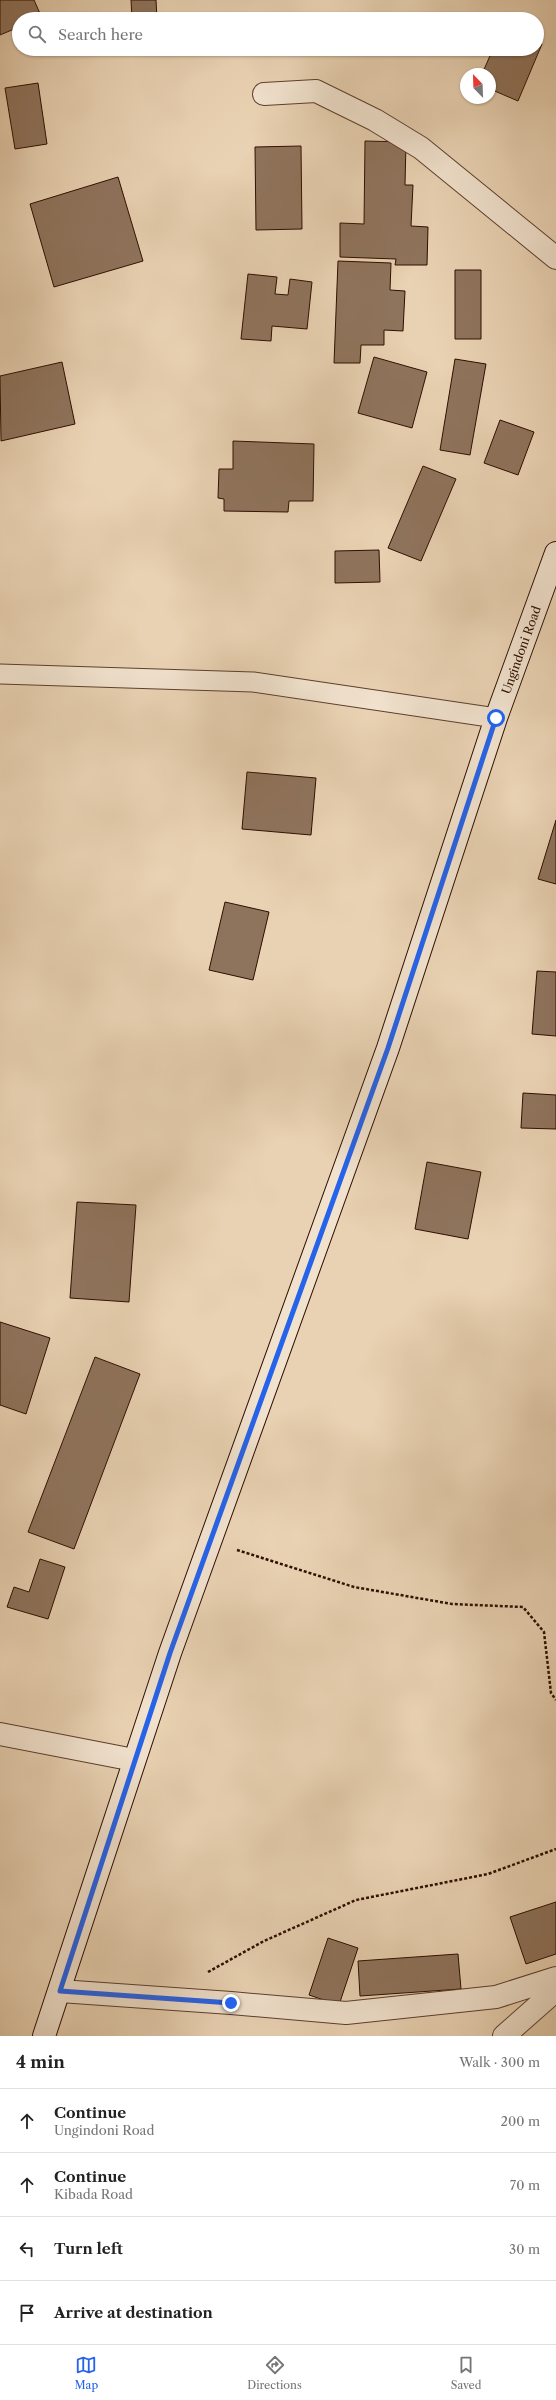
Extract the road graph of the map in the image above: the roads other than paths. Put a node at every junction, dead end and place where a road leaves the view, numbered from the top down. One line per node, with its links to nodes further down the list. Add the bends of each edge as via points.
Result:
1 (264, 94): 2 (main road, via 316,91 376,120 421,148)
2 (556, 258)
3 (556, 553): 5 (main road, Ungindoni Road)
4 (0, 674): 5 (lane, via 254,682)
5 (496, 718): 7 (main road, Ungindoni Road, via 388,1048 209,1541)
6 (0, 1734): 7 (main road)
7 (134, 1760): 10 (main road, Ungindoni Road)
8 (556, 1978): 10 (main road, via 496,1997 346,2013)
9 (556, 1990): 12 (main road)
10 (60, 1991): 11 (main road, Ungindoni Road)
11 (44, 2036)
12 (504, 2036)

